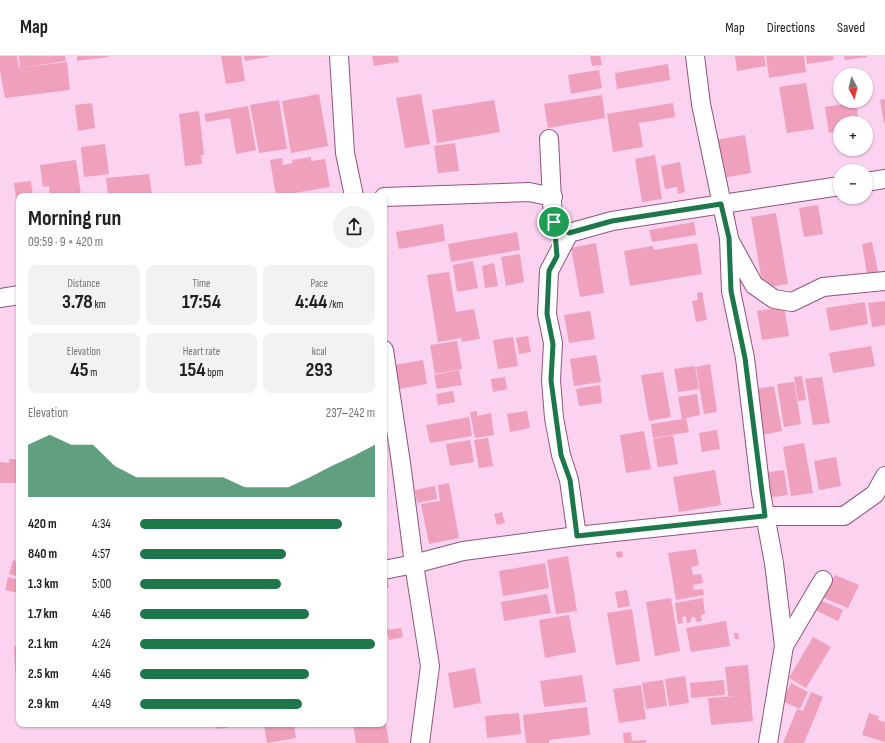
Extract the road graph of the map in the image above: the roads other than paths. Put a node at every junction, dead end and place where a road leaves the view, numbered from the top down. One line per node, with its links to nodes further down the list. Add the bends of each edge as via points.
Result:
1 (339, 56): 7 (street, via 345,153)
2 (695, 56): 10 (street, via 701,104)
3 (549, 139): 8 (street)
4 (885, 179): 5 (street)
5 (873, 181)
6 (833, 187): 10 (street)
7 (353, 193)
8 (553, 197): 9 (street, via 529,192); 11 (street)
9 (387, 198)
10 (721, 204): 12 (street, via 612,221); 13 (street)
11 (554, 222): 12 (street); 14 (street)
12 (569, 233): 14 (street)
13 (729, 238): 15 (street, via 754,285 774,299 792,302 823,287); 20 (street, via 731,291 745,358)
14 (557, 256): 21 (street, via 549,271 547,314 553,344 551,380 561,455 570,480)
15 (885, 281)
16 (16, 295): 17 (street)
17 (0, 298)
18 (387, 370): 22 (street)
19 (885, 476): 20 (street, via 875,494 844,516)
20 (765, 516): 21 (street); 25 (street, via 774,562)
21 (577, 536): 22 (street, via 464,551)
22 (414, 564): 23 (street); 26 (street, via 430,666)
23 (387, 569)
24 (823, 580): 25 (street)
25 (784, 646): 27 (street)
26 (420, 743)
27 (768, 743)

